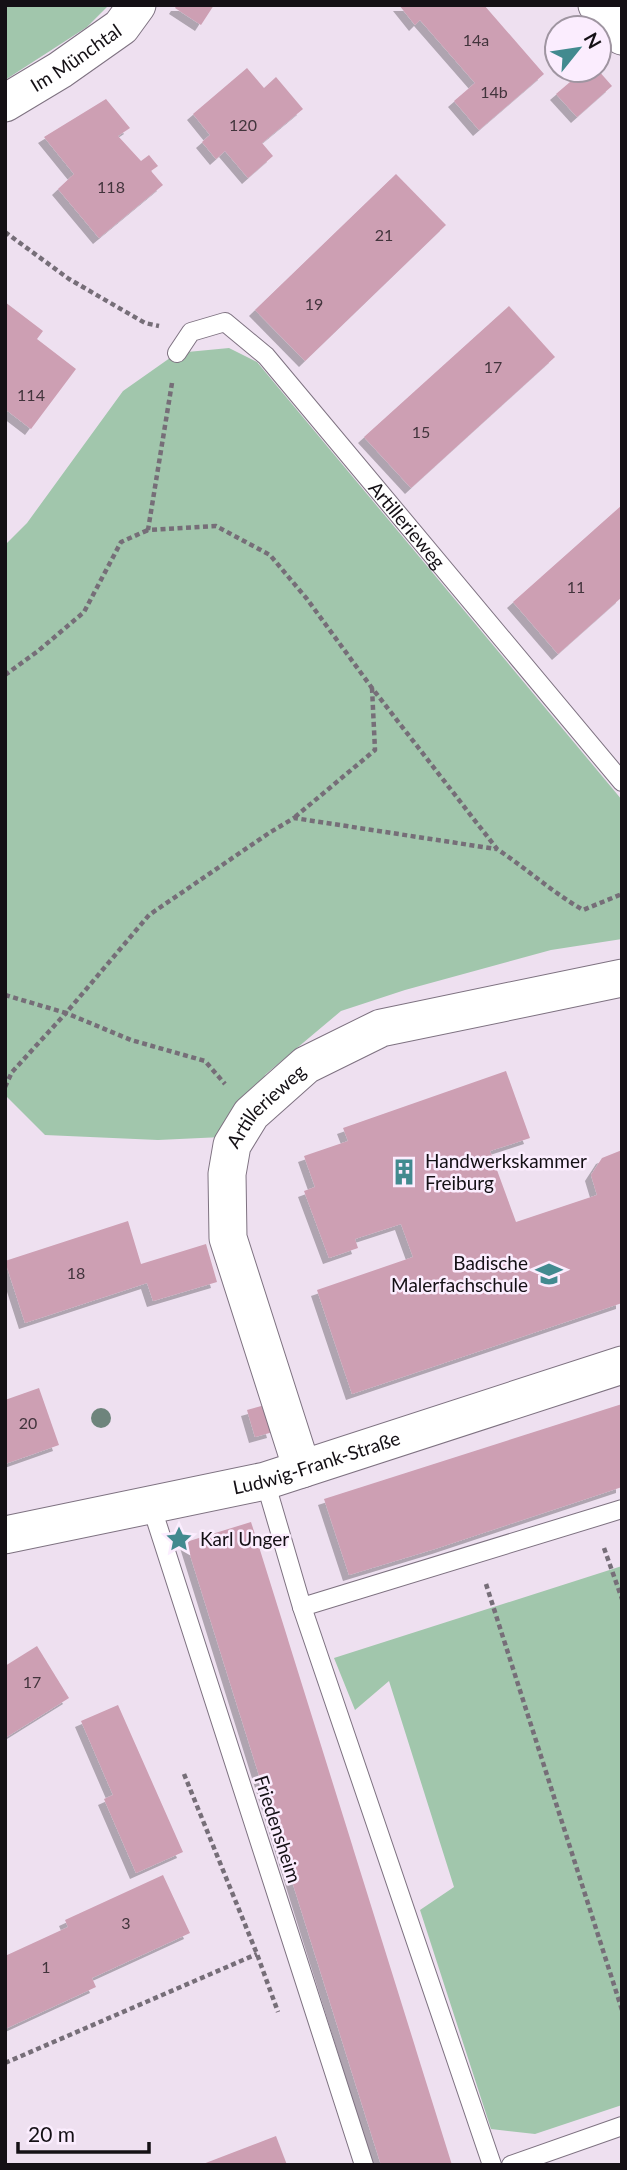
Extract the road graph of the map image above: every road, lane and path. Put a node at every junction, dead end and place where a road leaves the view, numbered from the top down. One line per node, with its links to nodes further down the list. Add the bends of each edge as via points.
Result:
1 (137, 5): 4 (street, Im Münchtal, via 121,27)
2 (597, 5): 3 (street)
3 (622, 36)
4 (5, 103)
5 (5, 232): 6 (path, via 69,279 145,323)
6 (191, 332): 7 (lane); 11 (lane, Artillerieweg, via 225,322 267,356)
7 (177, 353): 8 (path)
8 (148, 530): 9 (path, via 121,542 84,612); 10 (path, via 216,526 270,555)
9 (5, 675)
10 (372, 688): 12 (path, via 375,750); 13 (path)
11 (622, 782)
12 (294, 818): 13 (path); 17 (path, via 149,915)
13 (497, 849): 14 (path, via 583,910)
14 (622, 894)
15 (622, 978): 21 (street, Artillerieweg, via 380,1028 306,1065 251,1114 232,1145 228,1164 228,1238)
16 (5, 995): 17 (path)
17 (66, 1013): 18 (path, via 131,1040); 19 (path, via 12,1072)
18 (205, 1061)
19 (5, 1087)
20 (622, 1365): 21 (street, Ludwig-Frank-Straße)
21 (302, 1469): 22 (street, Ludwig-Frank-Straße)
22 (265, 1481): 23 (street, Ludwig-Frank-Straße); 29 (lane)
23 (151, 1505): 25 (street, Ludwig-Frank-Straße); 34 (lane, Friedensheim)
24 (622, 1509): 29 (lane)
25 (5, 1535)
26 (612, 1570): 27 (path)
27 (622, 1598)
28 (492, 1606): 31 (path)
29 (302, 1607): 35 (lane)
30 (184, 1774): 32 (path, via 257,1954)
31 (622, 2010)
32 (5, 2063)
33 (622, 2126): 36 (lane)
34 (364, 2165)
35 (492, 2165)
36 (511, 2165)

